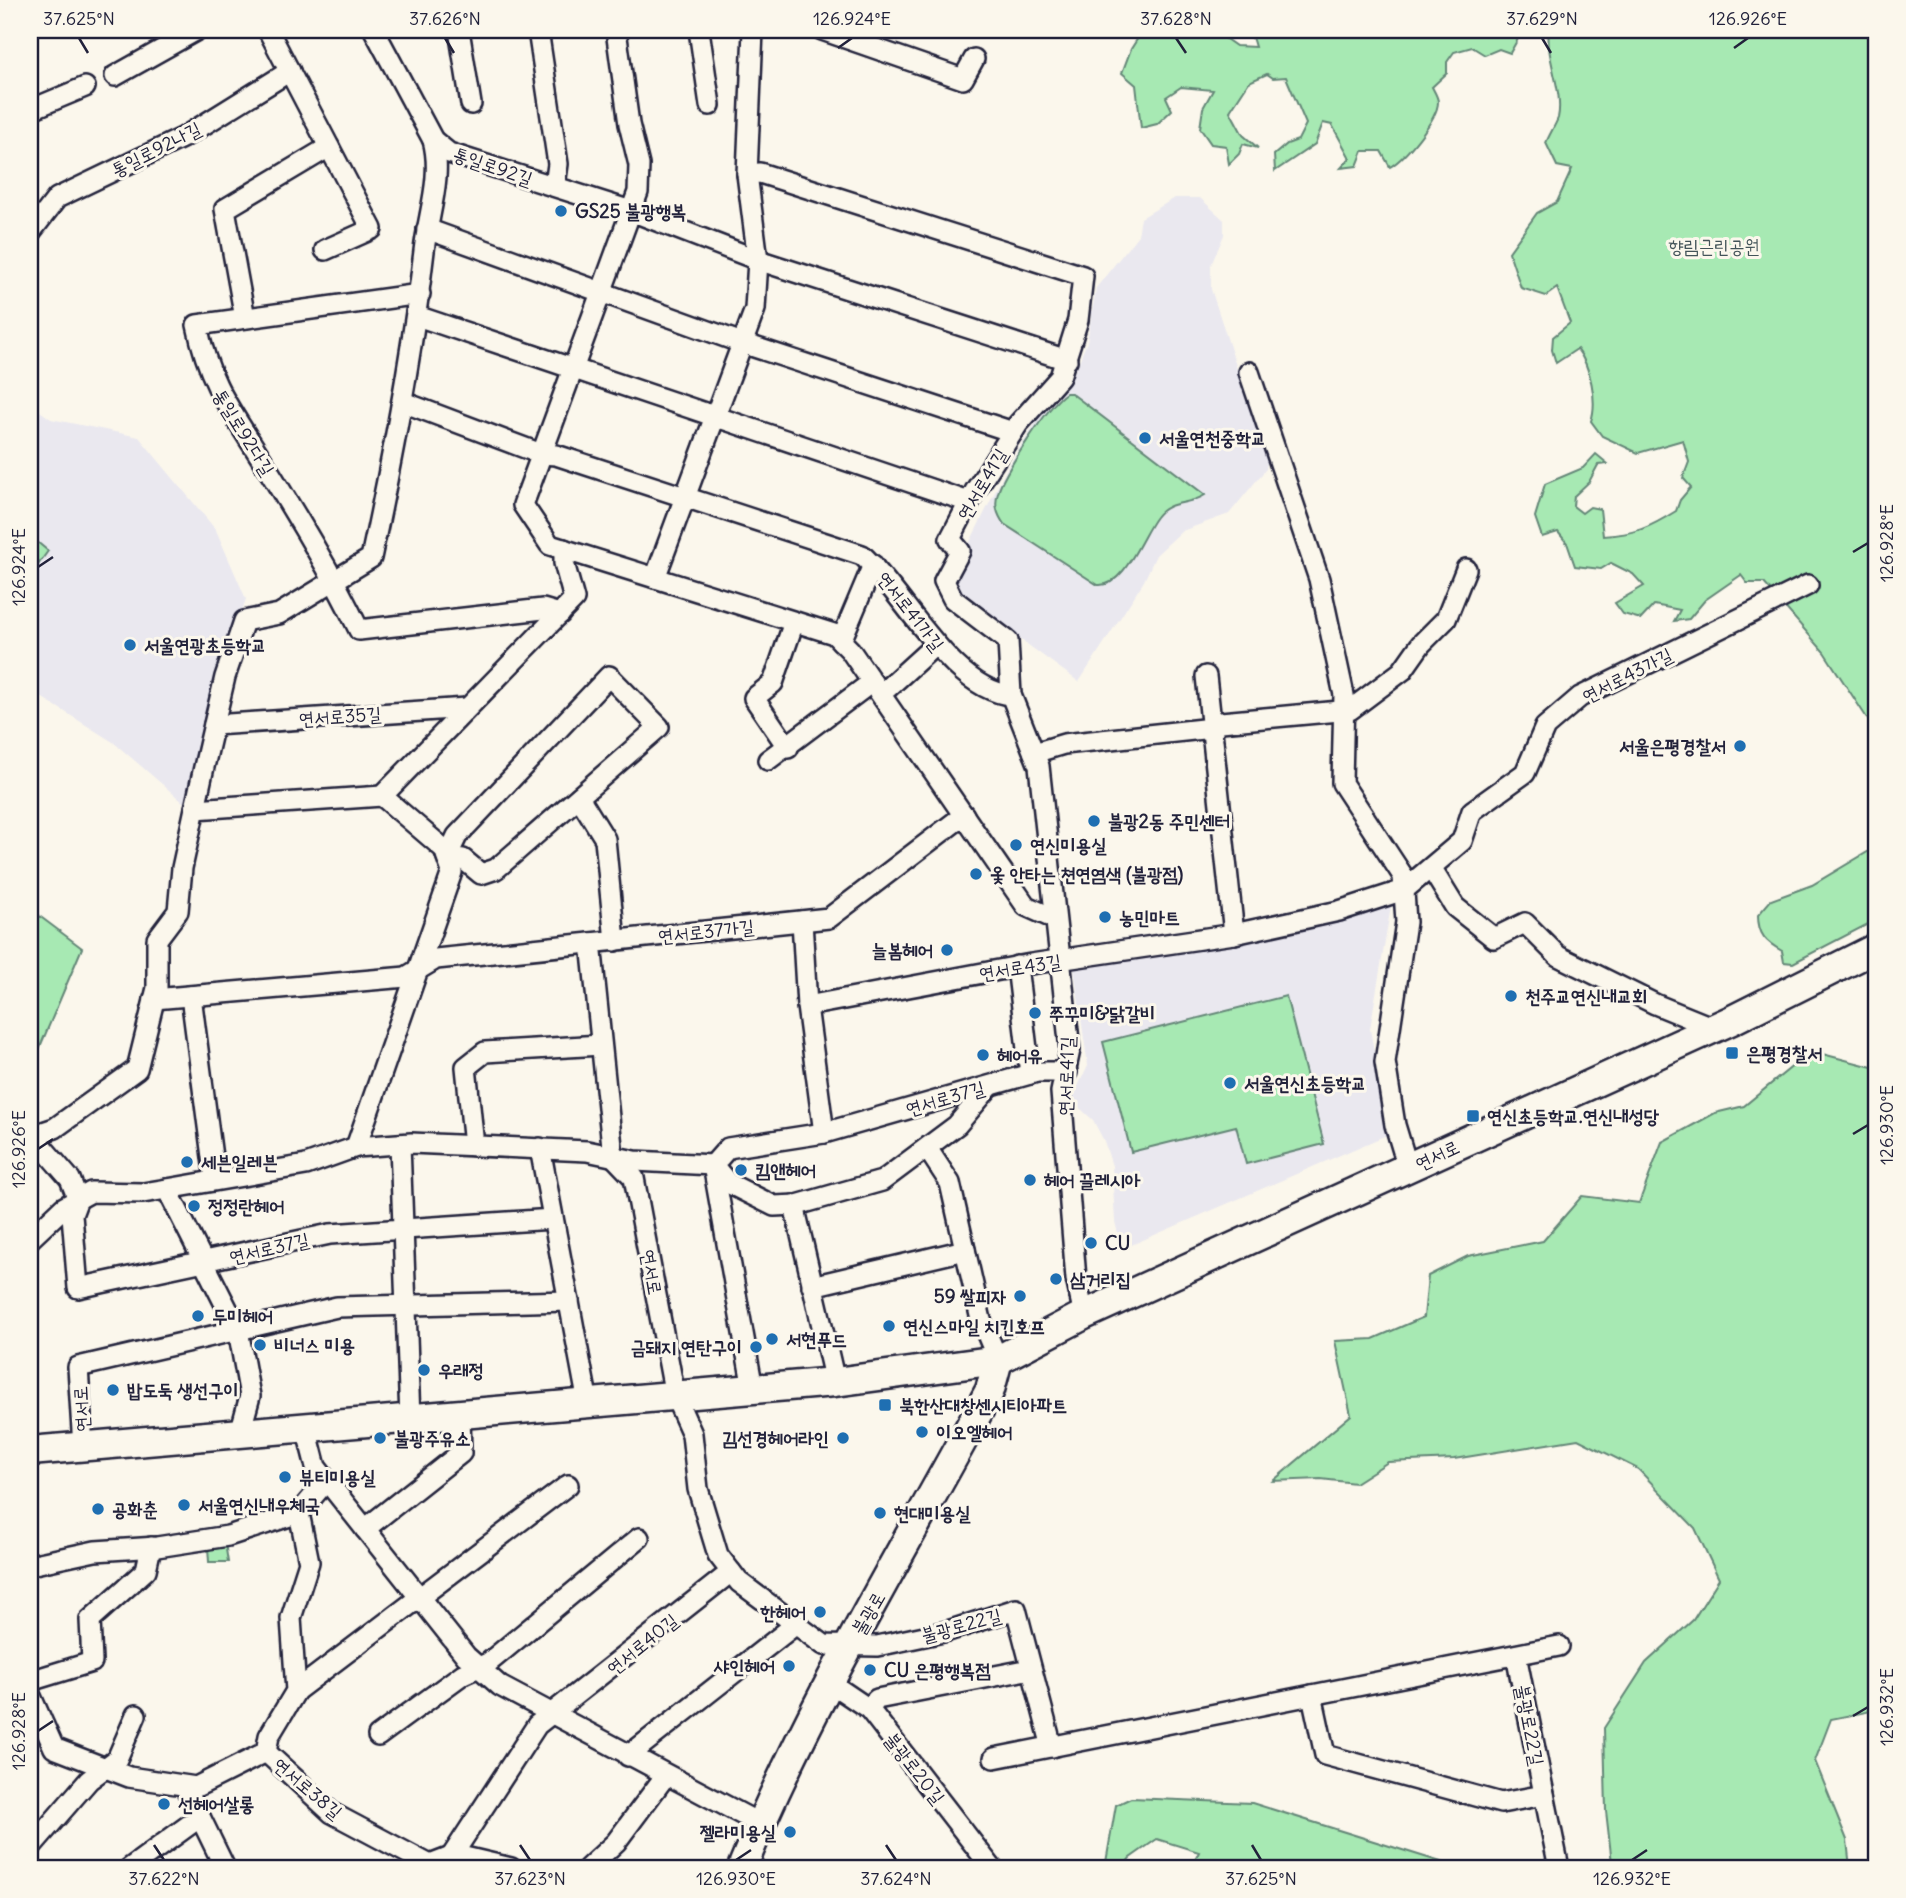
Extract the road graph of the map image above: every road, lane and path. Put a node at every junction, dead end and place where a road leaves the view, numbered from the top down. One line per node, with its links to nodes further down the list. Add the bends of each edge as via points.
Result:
1 (197, 30): 12 (street)
2 (268, 30): 11 (street)
3 (374, 30): 17 (street, 통일로92길)
4 (458, 30): 14 (street)
5 (538, 30): 20 (street, 통일로92길, via 558,164)
6 (616, 30): 21 (street, via 639,165 638,192)
7 (699, 30): 15 (street)
8 (753, 30): 19 (street)
9 (822, 30): 10 (street, via 964,79)
10 (974, 59)
11 (290, 71): 18 (street); 23 (street, 통일로92나길, via 184,137 57,198)
12 (115, 76)
13 (85, 87): 16 (street)
14 (471, 104)
15 (710, 105)
16 (30, 110)
17 (433, 140): 20 (street, 통일로92길, via 450,153); 22 (street, via 439,162)
18 (329, 147): 24 (street, via 372,229); 29 (street, via 225,209)
19 (747, 174): 25 (street); 31 (street, 연서로41길, via 760,173 1083,276)
20 (555, 186): 21 (street, 통일로92길)
21 (631, 211): 25 (street, 통일로92길); 26 (street)
22 (427, 229): 26 (street); 27 (street)
23 (30, 233)
24 (325, 250)
25 (758, 260): 30 (street, via 755,309); 31 (street)
26 (601, 291): 30 (street); 32 (street)
27 (420, 294): 28 (street); 29 (street, 통일로92다길)
28 (417, 316): 32 (street); 34 (street)
29 (245, 318): 44 (street, 통일로92다길, via 198,325 205,361 220,396)
30 (741, 343): 35 (street); 36 (street)
31 (1067, 359): 36 (street, 연서로41길, via 1060,377)
32 (573, 367): 35 (street); 37 (street)
33 (1249, 372): 54 (street, via 1319,579 1344,695)
34 (402, 402): 37 (street); 44 (street, via 372,558)
35 (715, 417): 38 (street); 39 (street)
36 (1013, 432): 39 (street, 연서로41길)
37 (541, 454): 38 (street, 연서로41가길); 40 (street, via 523,505 551,545)
38 (686, 496): 41 (street, 연서로41가길, via 862,555); 43 (street)
39 (969, 502): 52 (street, 연서로41길, via 950,539 960,551 944,581 953,599 1008,641)
40 (564, 549): 43 (street); 46 (street, via 574,599)
41 (873, 565): 48 (street); 49 (street, 연서로41가길)
42 (1466, 569): 54 (street, via 1449,611 1402,671)
43 (655, 578): 47 (street)
44 (335, 580): 46 (street, 통일로92다길, via 359,630 543,609); 55 (street, via 279,614 244,621)
45 (1808, 585): 65 (street, 연서로43가길, via 1580,697 1545,727 1525,773 1472,811 1462,841)
46 (560, 614): 53 (street)
47 (794, 622): 48 (street, via 834,634); 57 (street, via 773,683 754,698)
48 (841, 641): 51 (street)
49 (935, 645): 51 (street); 52 (street, 연서로41가길, via 995,694)
50 (1206, 676): 56 (street)
51 (877, 688): 57 (street); 63 (street)
52 (1011, 695): 58 (street, 연서로41길)
53 (467, 708): 55 (street, 연서로35길); 60 (street)
54 (1343, 711): 56 (street, via 1221,722); 66 (street, via 1342,783 1403,876)
55 (214, 725): 62 (street)
56 (1212, 728): 58 (street, via 1063,744); 69 (street)
57 (788, 748): 59 (street)
58 (1034, 753): 67 (street, 연서로41길)
59 (768, 760)
60 (382, 796): 62 (street); 64 (street, via 444,849)
61 (579, 797): 64 (street, via 496,869 481,874 463,859); 64 (street, via 659,727 609,676 457,836); 70 (street, via 605,839)
62 (195, 808): 77 (street, via 178,911 158,939)
63 (964, 815): 67 (street, via 1026,906); 68 (street, 연서로37가길, via 829,918)
64 (447, 857): 75 (street, via 452,872)
65 (1431, 868): 66 (street, 연서로43가길); 79 (street, via 1455,907 1494,938 1525,923 1558,956)
66 (1404, 890): 69 (street, 연서로43길, via 1339,911); 93 (street, via 1406,922 1385,1062 1395,1125)
67 (1055, 919): 73 (street, 연서로41길)
68 (802, 921): 70 (street, 연서로37가길); 78 (street)
69 (1234, 934): 73 (street, 연서로43길)
70 (615, 941): 71 (street, 연서로37가길)
71 (591, 943): 75 (street, 연서로37가길, via 436,959); 80 (street)
72 (1876, 948): 79 (main road, 연서로)
73 (1059, 961): 74 (street, 연서로43길); 81 (street, 연서로41길, via 1070,1050)
74 (1017, 966): 78 (street, 연서로43길); 82 (street)
75 (416, 971): 76 (street, 연서로37가길, via 406,978); 88 (street)
76 (191, 996): 77 (street); 94 (street)
77 (154, 999): 85 (street, via 137,1069 55,1128)
78 (807, 1006): 84 (street)
79 (1714, 1028): 93 (main road, 연서로)
80 (601, 1045): 87 (street, via 485,1052 466,1067); 91 (street)
81 (1067, 1072): 82 (street, 연서로37길); 106 (street, 연서로41길, via 1061,1092 1076,1279)
82 (1030, 1074): 83 (street, 연서로37길)
83 (990, 1086): 84 (street, 연서로37길); 89 (street, via 957,1125)
84 (824, 1133): 92 (street, 연서로37길, via 728,1148)
85 (32, 1134): 96 (street, via 70,1179)
86 (400, 1144): 87 (street); 88 (street); 99 (street)
87 (474, 1146): 90 (street)
88 (356, 1147): 94 (street, via 306,1164)
89 (927, 1148): 97 (street, via 882,1181); 101 (street, via 950,1183)
90 (540, 1149): 91 (street); 98 (street)
91 (613, 1156): 92 (street); 111 (street, 연서로, via 635,1178)
92 (713, 1165): 97 (street, via 727,1183 774,1206); 110 (street)
93 (1408, 1168): 106 (main road, 연서로)
94 (215, 1181): 95 (street)
95 (167, 1189): 96 (street, via 91,1192); 102 (street)
96 (78, 1199): 100 (street); 102 (street, 연서로37길, via 72,1215 78,1288)
97 (794, 1205): 103 (street)
98 (553, 1219): 99 (street, 연서로37길); 104 (street)
99 (403, 1231): 102 (street, 연서로37길, via 330,1234); 105 (street)
100 (30, 1238)
101 (965, 1250): 103 (street); 108 (street, via 981,1320)
102 (204, 1263): 107 (street)
103 (812, 1286): 109 (street)
104 (569, 1301): 105 (street, 연서로); 112 (street)
105 (406, 1306): 107 (street, 연서로, via 337,1307); 114 (street)
106 (1084, 1315): 108 (main road, 연서로)
107 (238, 1330): 116 (street, via 250,1396); 117 (street, 연서로, via 78,1367)
108 (998, 1360): 109 (main road, 연서로); 129 (main road, 불광로, via 990,1390)
109 (835, 1382): 110 (main road, 연서로)
110 (753, 1390): 111 (main road, 연서로)
111 (675, 1396): 112 (main road, 연서로); 126 (street, 연서로, via 692,1434 698,1489 718,1555)
112 (589, 1404): 113 (main road, 연서로)
113 (460, 1415): 114 (main road, 연서로); 122 (street, via 461,1453)
114 (410, 1419): 115 (main road, 연서로)
115 (306, 1427): 116 (main road, 연서로); 119 (street, via 316,1467)
116 (240, 1433): 117 (main road, 연서로)
117 (83, 1447): 118 (main road, 연서로)
118 (30, 1451)
119 (327, 1480): 121 (street); 122 (street)
120 (568, 1485): 127 (street)
121 (299, 1513): 124 (street, via 228,1536); 136 (street, via 309,1562 291,1618)
122 (365, 1529): 127 (street)
123 (639, 1538): 132 (street)
124 (151, 1547): 125 (street, via 95,1551); 134 (street, via 146,1570 90,1620 92,1662)
125 (30, 1565)
126 (732, 1572): 128 (street, 연서로); 141 (street, 연서로40길)
127 (421, 1598): 132 (street); 136 (street)
128 (796, 1624): 129 (street, 연서로, via 824,1645); 146 (street)
129 (848, 1646): 133 (street, 불광로22길, via 877,1646 937,1633 1016,1609); 135 (main road, 불광로)
130 (1559, 1646): 131 (street)
131 (1516, 1655): 138 (street); 151 (street, 불광로22길)
132 (478, 1667): 141 (street, via 500,1686); 143 (street)
133 (1031, 1669): 139 (street, via 877,1699); 144 (street, 불광로22길)
134 (30, 1681)
135 (829, 1682): 139 (street, 불광로20길); 153 (main road, 불광로)
136 (296, 1691): 145 (street, via 269,1736)
137 (30, 1694): 142 (street, 연서로38길)
138 (1312, 1695): 144 (street); 151 (street, via 1325,1755 1501,1803)
139 (869, 1709): 157 (street, 불광로20길)
140 (136, 1715): 148 (street, via 117,1759)
141 (553, 1715): 146 (street); 155 (street, 연서로40길, via 537,1726)
142 (38, 1734): 148 (street, 연서로38길, via 54,1748)
143 (378, 1736)
144 (1052, 1747): 147 (street)
145 (267, 1752): 150 (street, 연서로38길, via 196,1787); 155 (street, 연서로38길, via 331,1813 430,1865)
146 (628, 1756): 149 (street)
147 (994, 1758)
148 (104, 1768): 150 (street, 연서로38길); 154 (street)
149 (666, 1775): 153 (street); 161 (street, via 616,1842)
150 (185, 1786): 152 (street)
151 (1544, 1795): 156 (street, 불광로22길)
152 (200, 1816): 158 (street); 159 (street)
153 (760, 1824): 162 (main road, 불광로)
154 (30, 1848)
155 (450, 1862): 160 (street, 연서로38길)
156 (1558, 1863)
157 (989, 1867)
158 (130, 1868)
159 (225, 1868)
160 (511, 1868)
161 (588, 1868)
162 (742, 1868)

